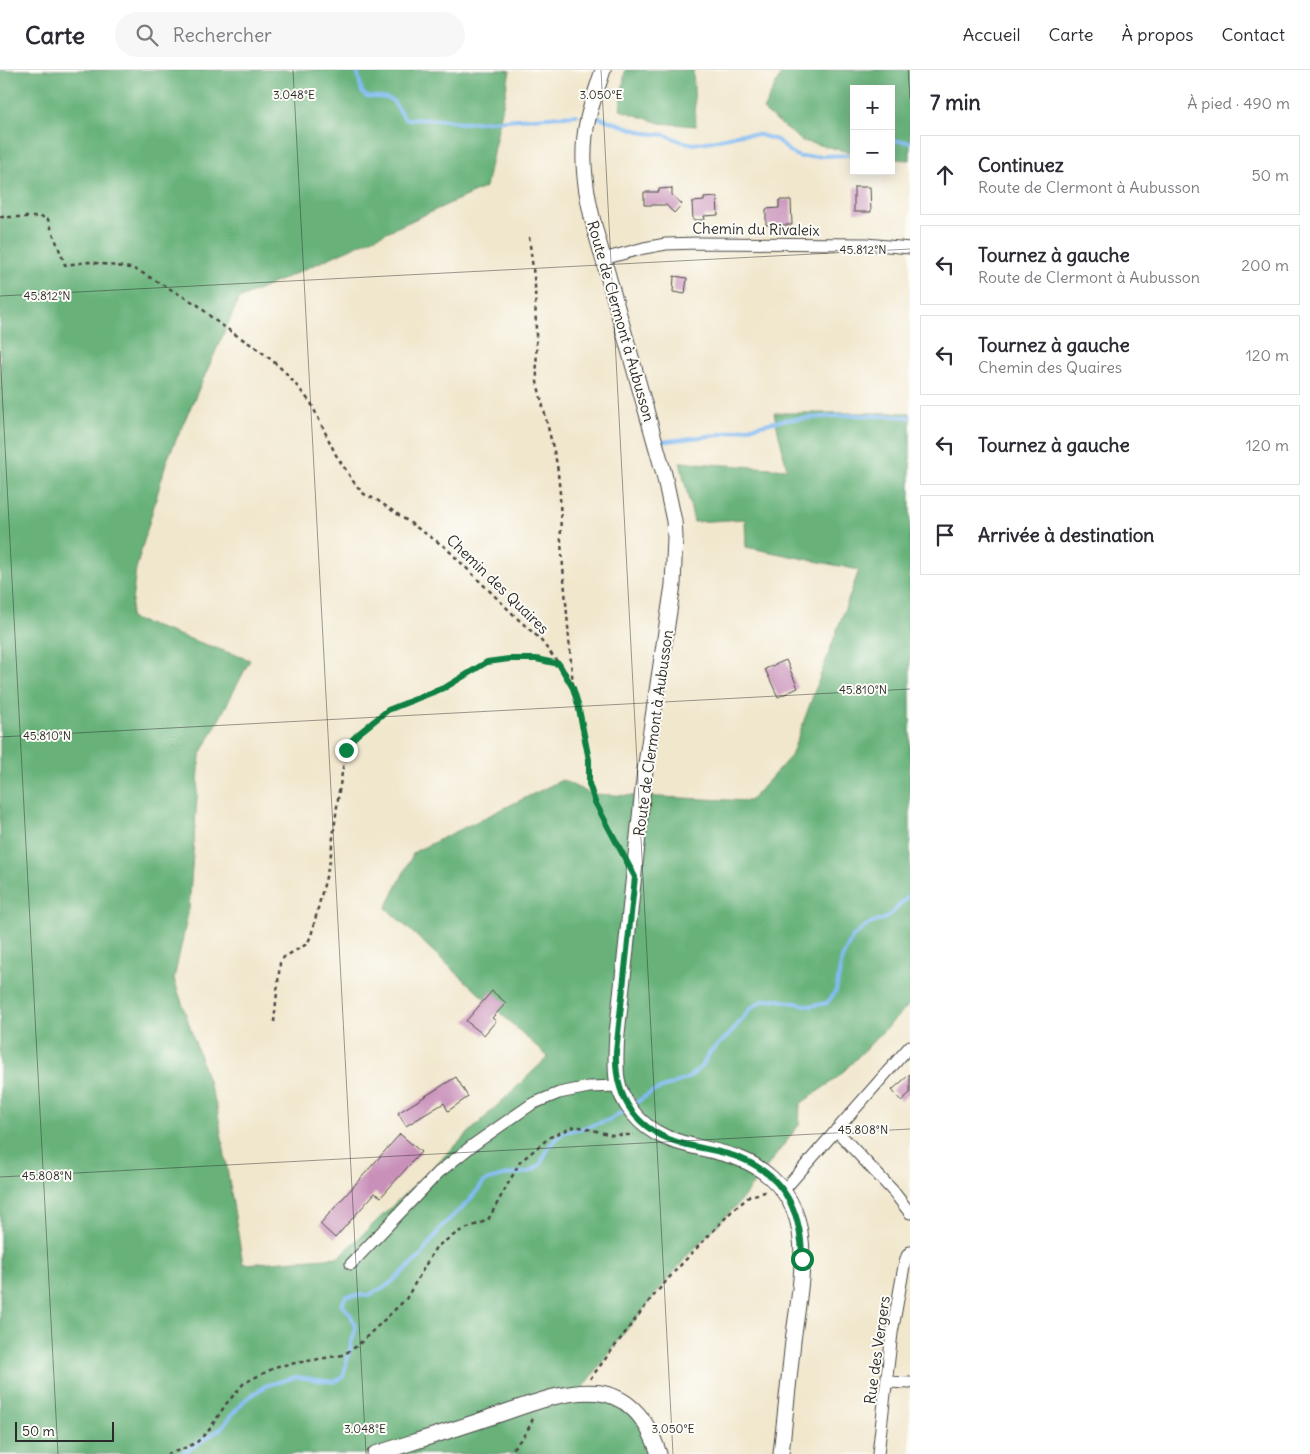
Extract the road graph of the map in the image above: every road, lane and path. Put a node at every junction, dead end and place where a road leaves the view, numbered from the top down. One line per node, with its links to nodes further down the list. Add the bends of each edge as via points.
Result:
1 (603, 70): 5 (main road, Route de Clermont à Aubusson, via 588,120 584,166 587,198)
2 (0, 217): 6 (path, Chemin des Quaires, via 47,216 65,265 89,262 139,270 198,304 213,319 263,353 287,374 311,403 336,455 364,494 445,547 539,638)
3 (529, 237): 7 (path, via 535,284 537,382 558,474)
4 (910, 248): 5 (street, Chemin du Rivaleix, via 866,244 666,244)
5 (603, 259): 11 (main road, Route de Clermont à Aubusson, via 664,474 675,537 673,585 645,770 617,1034)
6 (559, 664): 7 (path, Chemin des Quaires); 9 (path, via 536,659 487,662 446,687 388,710 350,742 339,791 330,861 312,936 307,944 284,957 280,963)
7 (573, 688): 8 (path, Chemin des Quaires, via 589,760 589,784)
8 (622, 853)
9 (274, 1022)
10 (910, 1046): 12 (street)
11 (619, 1086): 13 (main road, Route de Clermont à Aubusson, via 630,1110); 17 (street, via 559,1093 532,1104 438,1173)
12 (836, 1130): 14 (street); 15 (street)
13 (658, 1135): 14 (main road, Route de Clermont à Aubusson, via 739,1158 760,1169); 22 (path, via 612,1135 576,1126 550,1137 520,1162 488,1220 460,1230 436,1247 406,1299 357,1346 343,1355 278,1366 244,1383 196,1443)
14 (783, 1190): 20 (path, via 750,1196 732,1212 650,1300); 26 (main road, Route de Clermont à Aubusson, via 799,1225 802,1259)
15 (910, 1213)
16 (910, 1252): 18 (street, Rue des Vergers, via 904,1266 892,1333)
17 (350, 1264)
18 (887, 1382): 19 (street); 27 (street, Rue des Vergers)
19 (910, 1383)
20 (580, 1392): 21 (main road); 25 (main road, via 601,1393 626,1404 650,1431)
21 (537, 1400): 23 (main road); 24 (path, via 532,1422)
22 (167, 1454)
23 (375, 1454)
24 (507, 1454)
25 (659, 1454)
26 (780, 1454)
27 (878, 1454)

